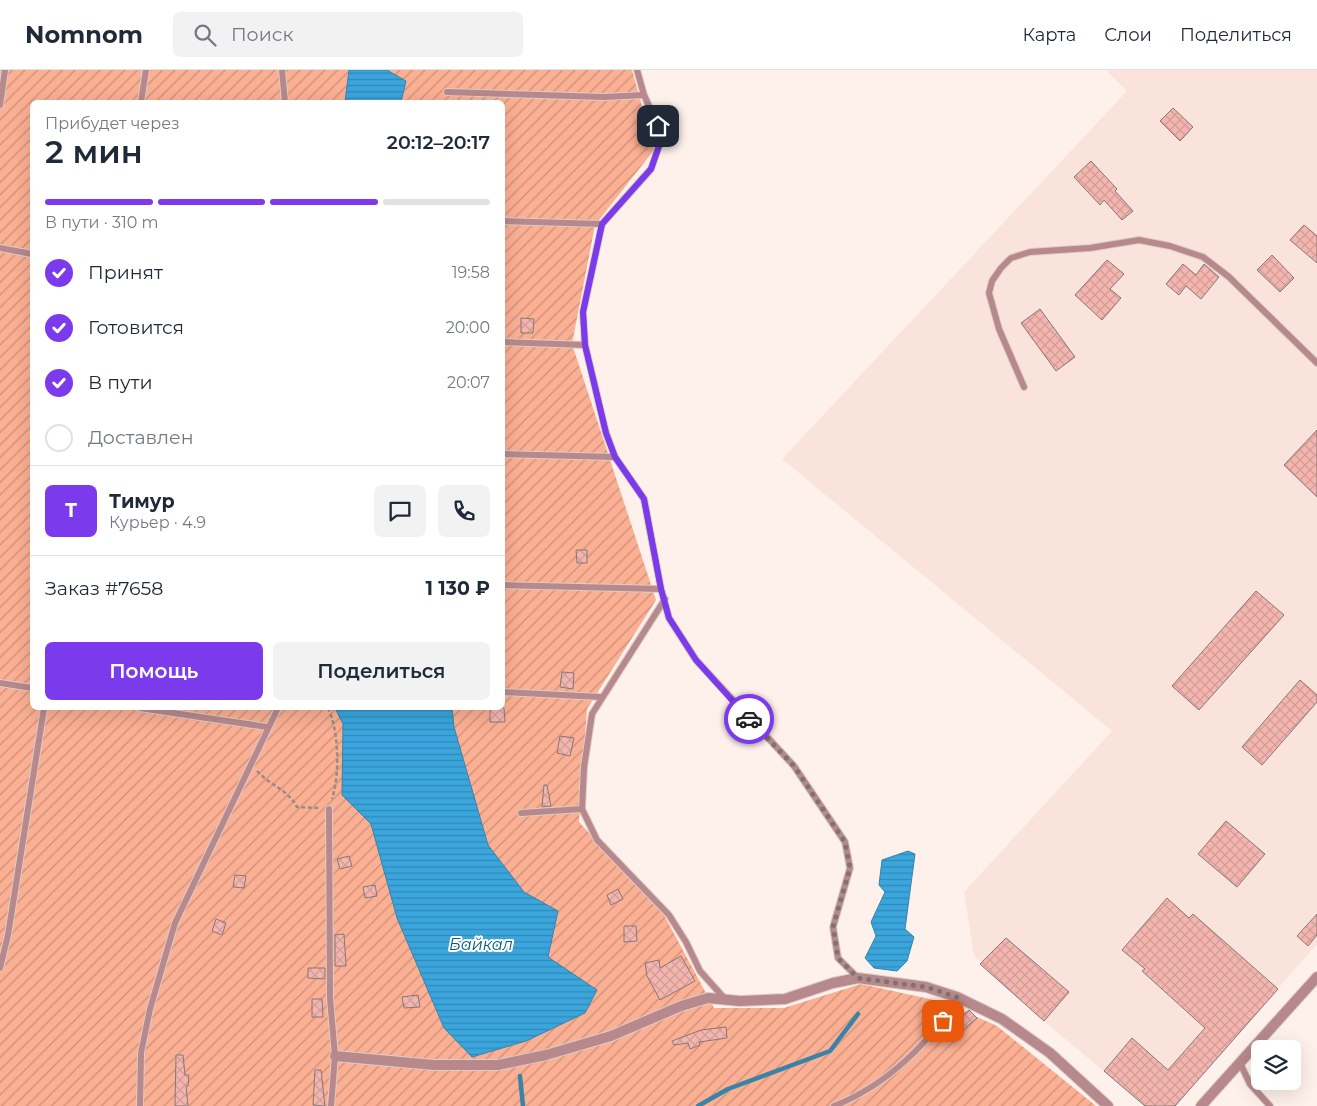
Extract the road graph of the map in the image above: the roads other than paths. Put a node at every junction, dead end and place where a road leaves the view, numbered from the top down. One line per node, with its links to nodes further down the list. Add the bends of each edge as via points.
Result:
1 (6, 70): 9 (lane)
2 (146, 70): 7 (lane)
3 (282, 70): 8 (lane)
4 (637, 70): 6 (lane)
5 (447, 92): 6 (lane, via 604,97)
6 (644, 95): 11 (lane, via 658,126 659,146 651,169)
7 (141, 100)
8 (285, 100)
9 (0, 105)
10 (505, 222): 11 (lane)
11 (602, 224): 15 (lane, via 583,312)
12 (0, 248): 13 (lane)
13 (30, 254)
14 (505, 342): 15 (lane)
15 (585, 345): 19 (lane)
16 (1317, 363): 17 (lane, via 1229,277 1203,257 1140,240 1090,248 1030,252 1012,258 1001,268 989,293 999,329)
17 (1024, 386)
18 (505, 454): 19 (lane)
19 (615, 457): 21 (lane, via 644,499)
20 (505, 584): 21 (lane)
21 (661, 589): 22 (lane)
22 (665, 599): 26 (lane); 36 (lane, via 669,618 696,660 794,766 845,842 850,868 833,927 838,958)
23 (0, 683): 24 (lane)
24 (30, 688)
25 (505, 692): 26 (lane)
26 (601, 697): 32 (lane, via 592,714)
27 (44, 710): 34 (lane)
28 (153, 710): 30 (lane)
29 (277, 710): 30 (lane)
30 (267, 727): 41 (lane, via 175,923 141,1053)
31 (329, 809): 39 (lane, via 330,998)
32 (582, 809): 33 (lane); 38 (lane, via 597,840 669,916 700,971)
33 (521, 813)
34 (0, 968)
35 (1317, 977): 40 (street)
36 (858, 978): 37 (street, via 926,987); 38 (street, via 785,999)
37 (957, 997): 43 (lane, via 943,1021 895,1070 851,1099); 44 (street, via 1002,1019 1050,1053)
38 (725, 999): 39 (street, via 708,998 611,1036 546,1055 498,1064 434,1065)
39 (334, 1056): 42 (lane)
40 (1240, 1063): 45 (street); 46 (lane, via 1250,1084)
41 (140, 1106)
42 (331, 1106)
43 (834, 1106)
44 (1108, 1106)
45 (1201, 1106)
46 (1270, 1106)

